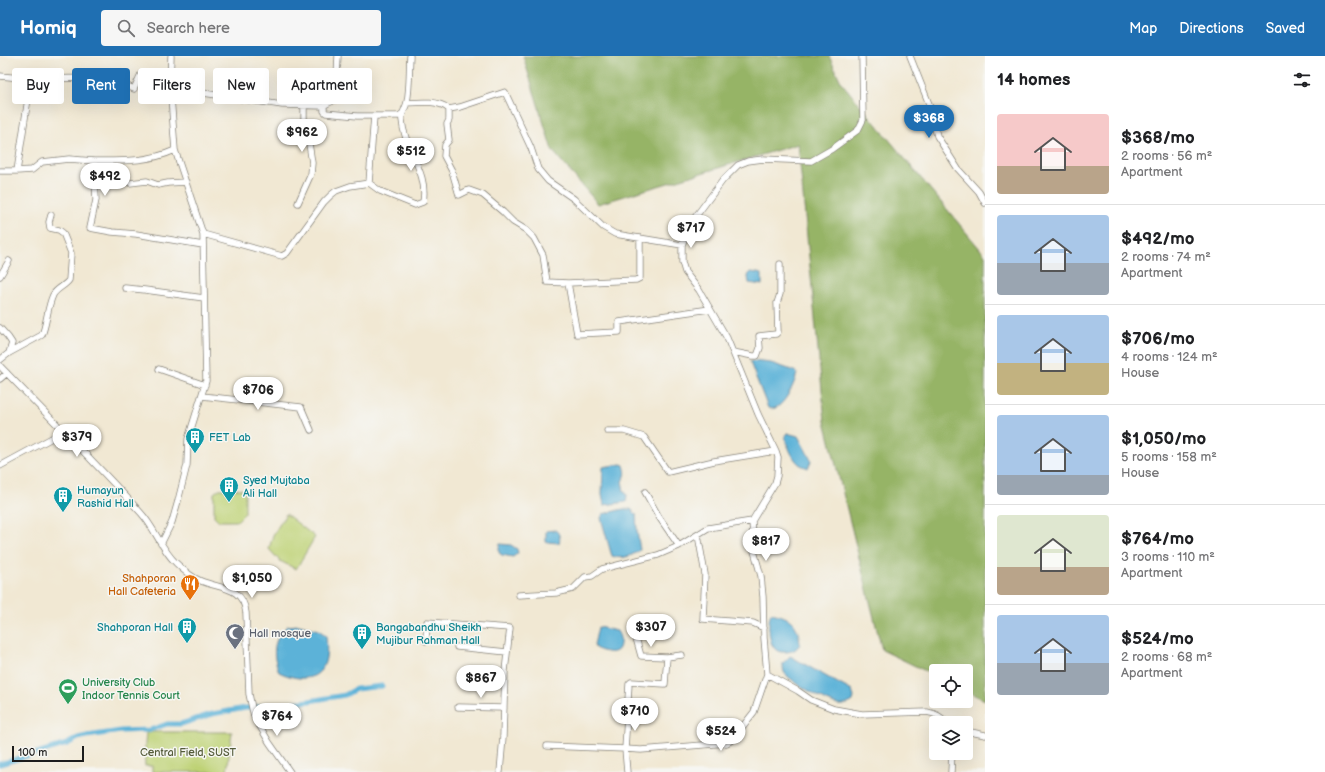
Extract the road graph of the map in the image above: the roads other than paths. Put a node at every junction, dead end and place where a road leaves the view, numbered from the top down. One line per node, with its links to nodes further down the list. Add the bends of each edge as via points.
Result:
1 (171, 56): 6 (street)
2 (338, 56): 16 (street, via 336,98)
3 (410, 56): 12 (street)
4 (862, 56): 33 (street, via 863,120 858,130 811,161 763,159 738,165 723,180 690,224)
5 (910, 56): 28 (street, via 929,104 937,136 958,169 979,192)
6 (171, 68)
7 (0, 76): 8 (street)
8 (12, 77)
9 (64, 78): 10 (street, via 111,79 134,89)
10 (138, 79)
11 (205, 92): 15 (street, via 282,105)
12 (407, 103): 17 (street, via 422,101); 18 (street)
13 (28, 104): 23 (street)
14 (171, 104): 20 (street)
15 (304, 106): 16 (street); 27 (street, via 304,129 312,163 311,174)
16 (324, 106): 19 (street, via 326,113)
17 (449, 109): 31 (street, via 505,92 538,168 548,181 574,199 603,227 615,234); 37 (street, via 449,140 445,145 444,156 459,194 469,190 483,196 504,212 534,238 543,255 547,282)
18 (404, 111): 19 (street, via 399,116); 26 (street, via 404,130 424,183 423,202 415,205 380,191)
19 (374, 116): 26 (street)
20 (175, 150): 21 (street, via 163,156 129,162); 24 (street)
21 (94, 161): 23 (street, via 69,159 42,162 32,170); 32 (street, via 96,200 90,228)
22 (0, 171): 23 (street)
23 (17, 171)
24 (186, 182): 25 (street, via 158,185 147,181); 30 (street)
25 (130, 183)
26 (369, 183): 30 (street, via 350,186 331,195 287,253 282,256)
27 (298, 203)
28 (985, 203)
29 (51, 215): 43 (street, via 50,228 63,233 71,253 69,280 53,295 42,335)
30 (203, 234): 32 (street)
31 (640, 238): 33 (street); 37 (street, via 640,278)
32 (203, 245): 39 (street)
33 (682, 245): 40 (street, via 685,272)
34 (9, 261): 36 (street)
35 (780, 264): 42 (street, via 778,332 760,336 757,356)
36 (0, 276)
37 (568, 283): 40 (street, via 577,334 619,332 619,322)
38 (125, 288): 39 (street)
39 (204, 298): 49 (street)
40 (710, 308): 42 (street)
41 (0, 328): 43 (street, via 12,343)
42 (733, 352): 54 (street)
43 (9, 353): 44 (street)
44 (0, 360)
45 (0, 366): 47 (street)
46 (159, 369): 49 (street)
47 (7, 373): 48 (street); 53 (street)
48 (0, 379)
49 (205, 385): 50 (street)
50 (202, 396): 51 (street, via 301,407); 59 (street, via 188,439 187,465 178,501 172,522)
51 (310, 430)
52 (607, 431): 54 (street, via 624,431 644,437 668,472 714,461)
53 (64, 432): 55 (street); 59 (street, via 143,515)
54 (776, 451): 57 (street, via 778,457 775,483)
55 (0, 466)
56 (645, 492): 60 (street)
57 (752, 521): 58 (street, via 708,528); 62 (street, via 754,551 762,587)
58 (698, 535): 60 (street); 62 (street, via 705,574 703,619 752,623)
59 (161, 544): 78 (street, via 175,562 190,575 229,590 242,601 246,614 249,694 254,716)
60 (679, 546): 61 (street, via 658,555 602,569 592,576 585,577 573,589 556,593)
61 (519, 595)
62 (764, 628): 69 (street)
63 (636, 638): 68 (street, via 640,656)
64 (426, 641): 66 (street, via 428,622 510,628)
65 (457, 647): 66 (street)
66 (507, 652): 71 (street)
67 (682, 655): 68 (street)
68 (667, 657): 76 (street, via 665,684 629,684)
69 (767, 674): 72 (street, via 811,700 834,709 862,714 927,712); 76 (street, via 754,712 730,742 641,750)
70 (458, 707): 71 (street)
71 (504, 708): 79 (street)
72 (939, 716)
73 (973, 732): 74 (street)
74 (985, 735)
75 (547, 746): 76 (street)
76 (626, 748): 80 (street)
77 (952, 760): 81 (street)
78 (290, 772)
79 (500, 772)
80 (627, 772)
81 (951, 772)

